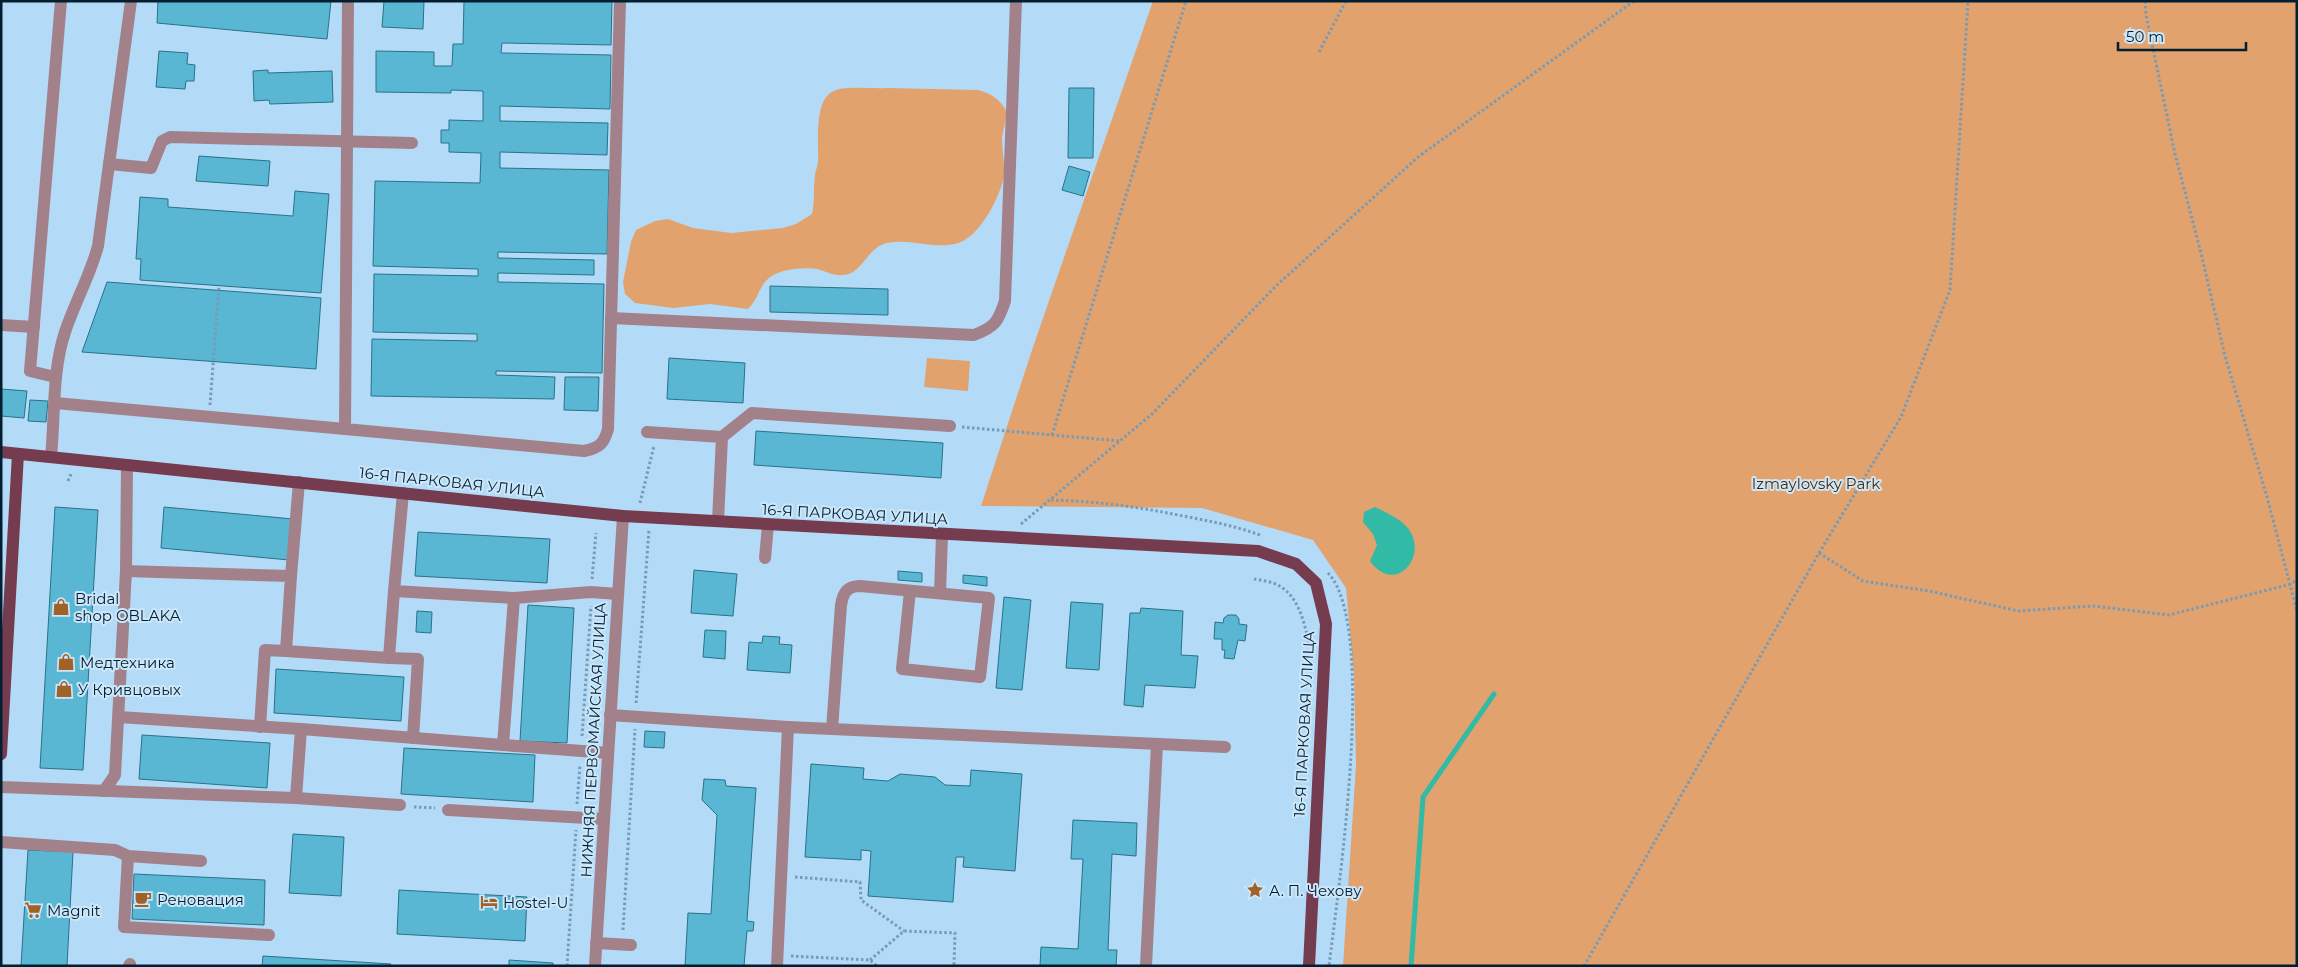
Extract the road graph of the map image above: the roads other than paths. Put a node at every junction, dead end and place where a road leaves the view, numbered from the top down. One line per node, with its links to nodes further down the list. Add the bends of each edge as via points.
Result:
1 (61, 1): 11 (street)
2 (131, 1): 8 (street)
3 (348, 1): 6 (street)
4 (620, 1): 9 (street)
5 (1016, 1): 9 (street, via 1005,301 999,319 989,330 974,335)
6 (347, 141): 7 (street); 8 (street, via 170,137 162,141 151,168); 15 (street)
7 (412, 143)
8 (109, 164): 12 (street, via 92,270 65,332)
9 (612, 318): 15 (street, via 608,429 605,441 596,449)
10 (1, 325): 11 (street)
11 (34, 327): 12 (street, via 30,371)
12 (55, 376): 13 (street)
13 (55, 403): 15 (street); 20 (street)
14 (950, 426): 17 (street, via 752,413)
15 (345, 429)
16 (652, 432): 17 (street)
17 (722, 437): 25 (street)
18 (1, 452): 19 (main road, 16-Я ПАРКОВАЯ УЛИЦА)
19 (18, 454): 20 (main road, 16-Я ПАРКОВАЯ УЛИЦА); 49 (main road)
20 (51, 457): 21 (main road, 16-Я ПАРКОВАЯ УЛИЦА)
21 (128, 465): 22 (main road, 16-Я ПАРКОВАЯ УЛИЦА); 29 (street)
22 (299, 482): 23 (main road, 16-Я ПАРКОВАЯ УЛИЦА); 30 (street)
23 (402, 493): 24 (main road, 16-Я ПАРКОВАЯ УЛИЦА); 31 (street)
24 (623, 516): 25 (main road, 16-Я ПАРКОВАЯ УЛИЦА); 33 (street, НИЖНЯЯ ПЕРВОМАЙСКАЯ УЛИЦА)
25 (718, 522): 26 (main road, 16-Я ПАРКОВАЯ УЛИЦА)
26 (768, 525): 27 (main road, 16-Я ПАРКОВАЯ УЛИЦА); 28 (street)
27 (942, 535): 34 (street); 65 (main road, 16-Я ПАРКОВАЯ УЛИЦА, via 1258,551 1296,564 1316,583 1326,624)
28 (765, 558)
29 (126, 572): 30 (street); 39 (street)
30 (291, 576): 36 (street)
31 (394, 590): 35 (street); 37 (street)
32 (910, 591): 34 (street); 34 (street, via 902,669 980,677 989,598); 43 (street, via 860,586 845,591 840,605)
33 (618, 594): 35 (street, via 592,592); 38 (street, НИЖНЯЯ ПЕРВОМАЙСКАЯ УЛИЦА)
34 (940, 594)
35 (514, 598): 46 (street)
36 (286, 651): 37 (street); 40 (street, via 265,650)
37 (389, 658): 44 (street, via 418,659)
38 (610, 716): 41 (street); 48 (street, НИЖНЯЯ ПЕРВОМАЙСКАЯ УЛИЦА)
39 (119, 717): 40 (street); 51 (street, via 115,774)
40 (260, 727): 42 (street)
41 (788, 727): 43 (street); 62 (street)
42 (300, 729): 44 (street); 52 (street)
43 (832, 729): 45 (street)
44 (413, 738): 46 (street)
45 (1156, 744): 47 (street); 64 (street)
46 (503, 745): 48 (street)
47 (1225, 747)
48 (608, 753): 55 (street, НИЖНЯЯ ПЕРВОМАЙСКАЯ УЛИЦА)
49 (1, 754)
50 (1, 787): 51 (street)
51 (104, 791): 52 (street)
52 (296, 798): 53 (street)
53 (400, 805)
54 (448, 810): 55 (street)
55 (604, 819): 60 (street, НИЖНЯЯ ПЕРВОМАЙСКАЯ УЛИЦА)
56 (1, 842): 57 (street, via 114,850)
57 (128, 856): 58 (street); 59 (street, via 124,927)
58 (201, 861)
59 (269, 935)
60 (596, 943): 61 (street); 63 (street, НИЖНЯЯ ПЕРВОМАЙСКАЯ УЛИЦА)
61 (627, 944)
62 (777, 960)
63 (595, 966)
64 (1146, 966)
65 (1309, 966)

